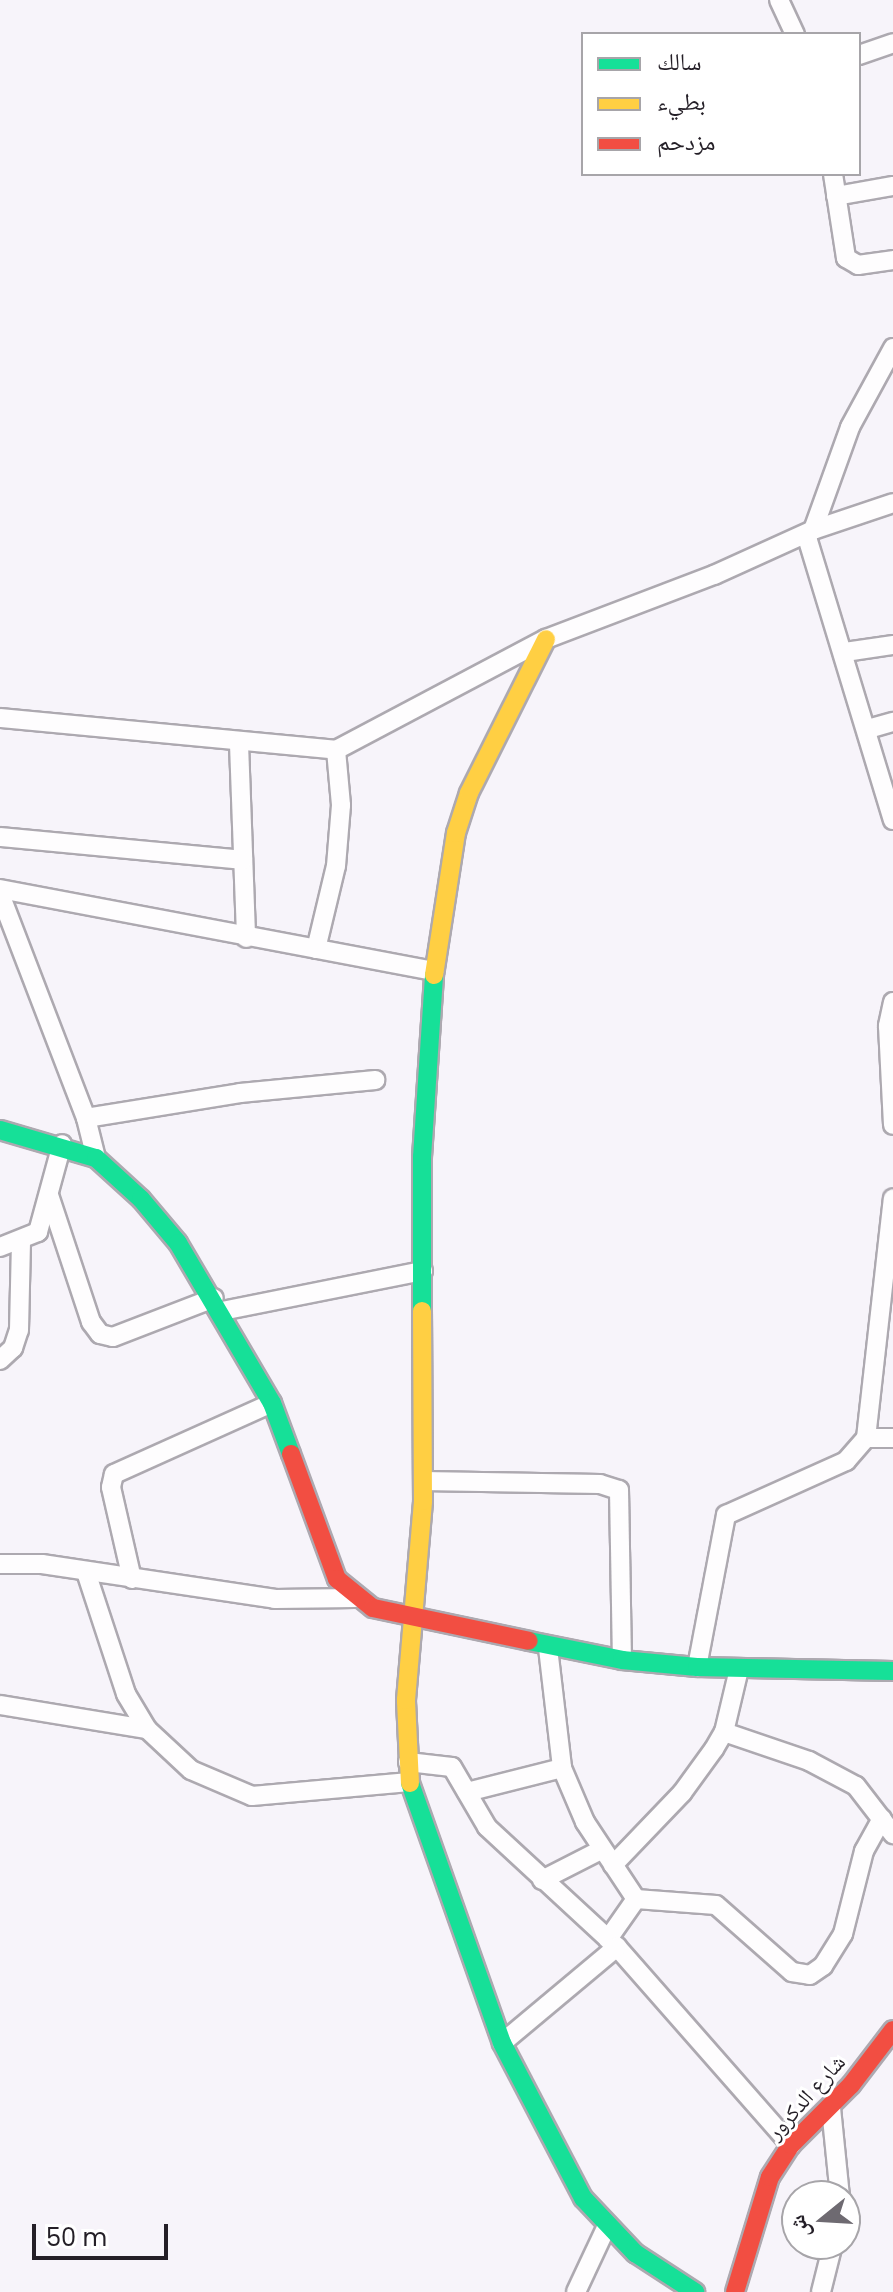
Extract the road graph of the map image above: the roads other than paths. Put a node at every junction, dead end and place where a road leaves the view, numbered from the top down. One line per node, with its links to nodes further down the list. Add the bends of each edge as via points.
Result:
1 (779, 0): 2 (street)
2 (794, 32)
3 (893, 43): 4 (street)
4 (861, 54)
5 (833, 176): 7 (street)
6 (893, 186): 7 (street)
7 (836, 196): 8 (street, via 849,261)
8 (893, 260)
9 (893, 348): 11 (street, via 850,427)
10 (893, 503): 11 (street)
11 (810, 532): 12 (street); 14 (street)
12 (546, 639): 19 (street); 26 (street, via 469,793 456,833)
13 (893, 645): 14 (street)
14 (845, 652): 17 (street)
15 (0, 718): 18 (street)
16 (893, 722): 17 (street)
17 (868, 729): 20 (street)
18 (239, 744): 19 (street); 22 (street)
19 (336, 750): 25 (street, via 341,805 336,866)
20 (892, 814)
21 (0, 837): 22 (street)
22 (243, 860): 24 (street)
23 (0, 891): 24 (street); 29 (street)
24 (246, 938): 25 (street)
25 (316, 949): 26 (street)
26 (434, 971): 39 (street, via 425,1096)
27 (893, 1002): 30 (street, via 888,1026)
28 (375, 1080): 29 (street, via 240,1093)
29 (86, 1118): 33 (street)
30 (893, 1125)
31 (0, 1130): 32 (street)
32 (62, 1144): 33 (street); 34 (street)
33 (96, 1158): 41 (street, via 141,1199)
34 (49, 1195): 36 (street, via 38,1232); 41 (street, via 91,1322 100,1334 113,1337)
35 (893, 1199): 38 (street)
36 (21, 1243): 37 (street); 42 (street, via 19,1330 13,1348)
37 (0, 1247)
38 (891, 1253): 40 (street)
39 (423, 1271): 41 (street); 46 (street)
40 (889, 1299): 44 (street)
41 (218, 1304): 43 (street)
42 (0, 1360)
43 (272, 1403): 49 (street, via 114,1474 111,1487); 50 (street, via 324,1555)
44 (866, 1438): 45 (street); 54 (street, via 846,1461 726,1515)
45 (893, 1438)
46 (423, 1481): 51 (street); 53 (street, via 600,1484 619,1490)
47 (0, 1564): 48 (street)
48 (86, 1572): 49 (street); 58 (street, via 113,1663)
49 (132, 1579): 50 (street, via 290,1601)
50 (355, 1598): 51 (street)
51 (412, 1620): 52 (street); 60 (street)
52 (548, 1648): 53 (street); 61 (street)
53 (622, 1660): 54 (street)
54 (697, 1667): 55 (street)
55 (739, 1669): 56 (street); 59 (street)
56 (893, 1671)
57 (0, 1705): 58 (street)
58 (147, 1729): 62 (street, via 191,1770 240,1794)
59 (724, 1732): 64 (street, via 828,1770 856,1786); 65 (street, via 682,1793)
60 (408, 1762): 62 (street); 63 (street, via 450,1765)
61 (562, 1768): 63 (street); 65 (street)
62 (409, 1782): 70 (street)
63 (467, 1792): 66 (street, via 487,1827)
64 (888, 1826): 67 (street, via 864,1851 843,1934 823,1966 810,1975 792,1972 716,1905)
65 (607, 1857): 66 (street); 67 (street)
66 (542, 1880): 68 (street)
67 (636, 1899): 68 (street)
68 (612, 1943): 70 (street); 74 (street)
69 (893, 2030): 72 (street, شارع الدكرور)
70 (502, 2043): 76 (street, via 583,2198)
71 (893, 2054): 72 (street)
72 (871, 2061): 73 (street, شارع الدكرور)
73 (831, 2108): 74 (street, شارع الدكرور); 75 (street)
74 (791, 2145): 80 (street, شارع الدكرور, via 755,2212)
75 (838, 2180)
76 (606, 2228): 78 (street); 79 (street)
77 (829, 2260): 81 (street)
78 (576, 2292)
79 (695, 2292)
80 (735, 2292)
81 (821, 2292)

